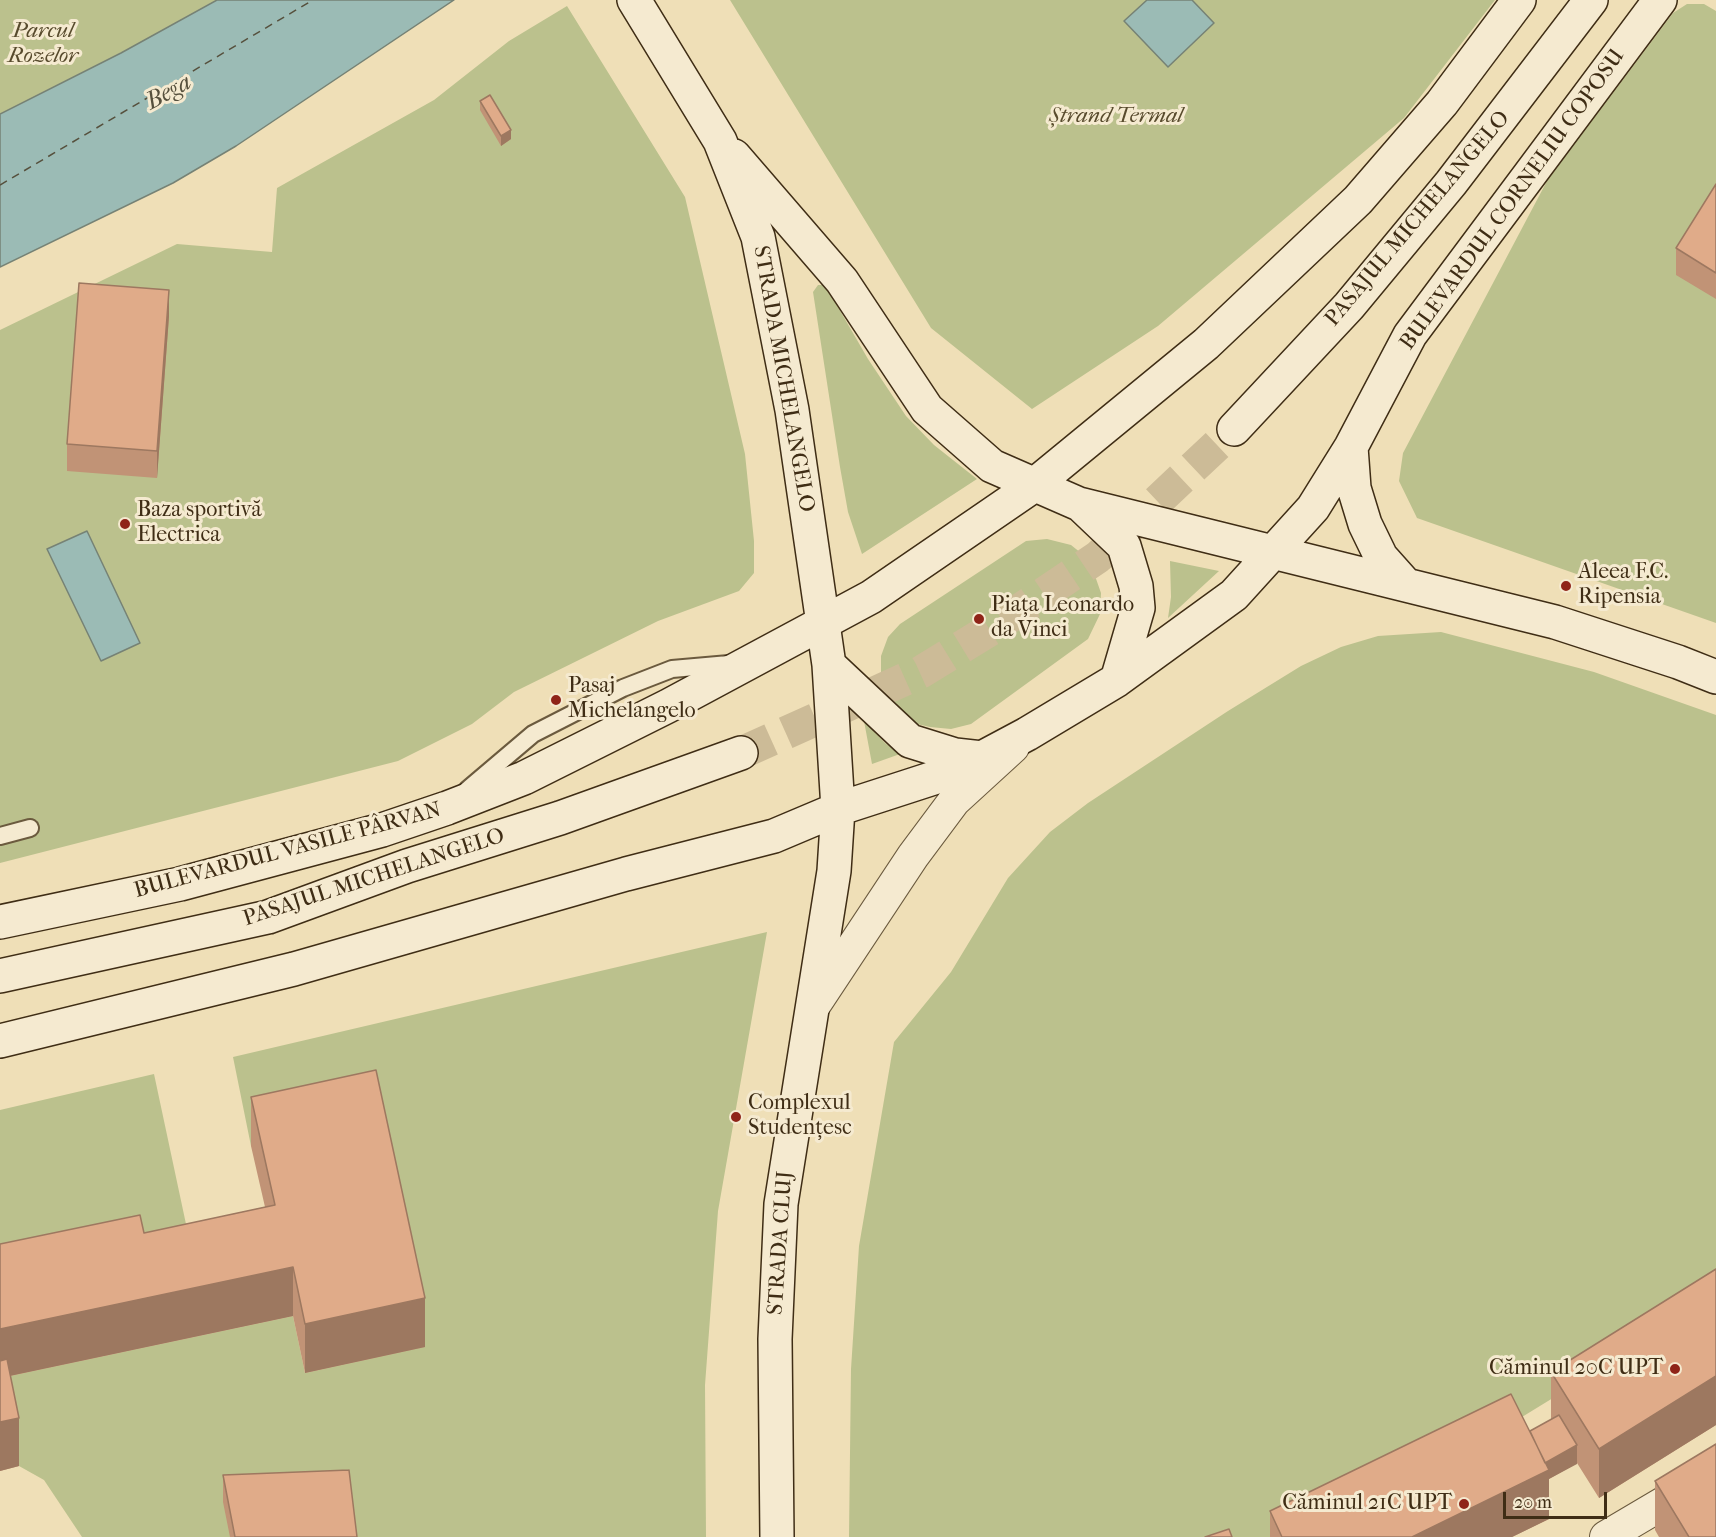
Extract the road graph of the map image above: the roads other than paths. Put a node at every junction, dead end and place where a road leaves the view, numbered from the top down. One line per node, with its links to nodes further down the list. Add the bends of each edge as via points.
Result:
1 (1519, 0): 8 (main road, via 1442,103 1358,200 1206,344)
2 (1591, 0): 6 (main road, PASAJUL MICHELANGELO, via 1451,183 1356,297)
3 (1660, 0): 7 (main road, BULEVARDUL CORNELIU COPOSU, via 1410,335)
4 (640, 10): 5 (main road, STRADA MICHELANGELO)
5 (720, 141): 8 (main road, STRADA MICHELANGELO, via 842,280 927,409 992,466); 12 (main road, STRADA MICHELANGELO, via 758,237 769,286)
6 (1234, 429)
7 (1351, 447): 10 (main road, BULEVARDUL CORNELIU COPOSU, via 1313,508); 11 (main road, via 1354,488 1365,524 1382,558)
8 (1034, 486): 9 (main road); 12 (main road, via 871,597)
9 (1079, 504): 10 (main road); 15 (main road, via 1124,546 1137,586 1138,608)
10 (1273, 554): 11 (main road); 15 (main road, via 1234,595)
11 (1406, 585): 14 (main road, via 1556,622)
12 (824, 622): 13 (main road); 22 (main road, BULEVARDUL VASILE PÂRVAN, via 524,778 447,808 382,830 180,884)
13 (829, 665): 18 (main road, via 910,741 955,755); 19 (main road)
14 (1716, 677)
15 (1117, 680): 16 (main road)
16 (1027, 734): 18 (main road); 24 (street, via 954,801)
17 (741, 753): 23 (main road, PASAJUL MICHELANGELO, via 268,917)
18 (982, 758): 19 (main road, via 946,774)
19 (838, 809): 24 (main road, STRADA CLUJ, via 834,871); 25 (main road, via 770,837 294,969)
20 (30, 828): 21 (lane)
21 (0, 836)
22 (0, 921)
23 (0, 976)
24 (815, 1004): 27 (main road, STRADA CLUJ, via 781,1204 775,1339)
25 (0, 1041)
26 (1716, 1472): 28 (street)
27 (777, 1537)
28 (1606, 1537)

